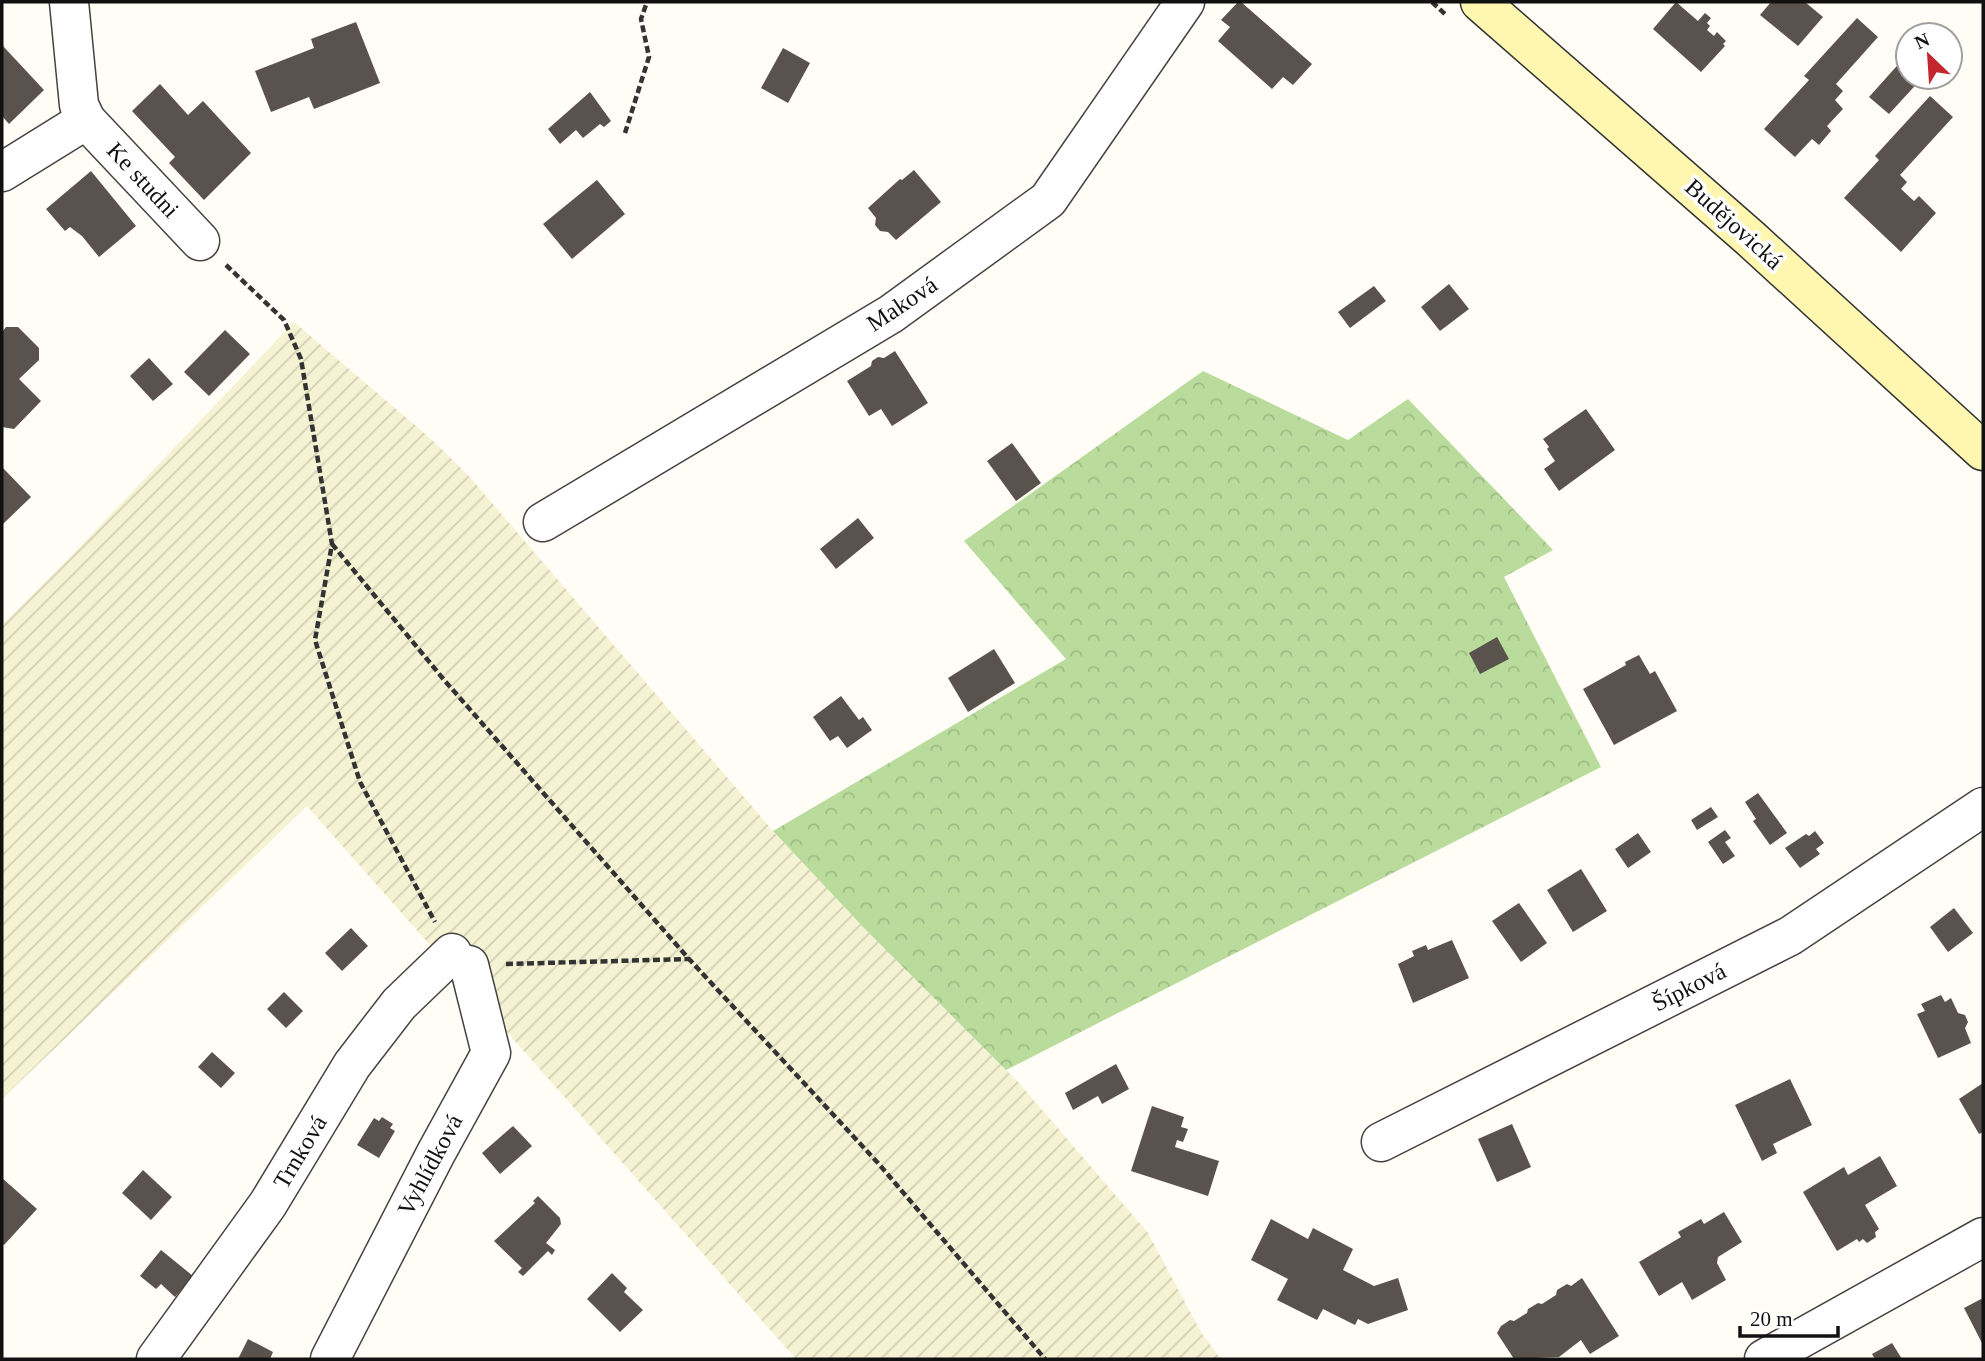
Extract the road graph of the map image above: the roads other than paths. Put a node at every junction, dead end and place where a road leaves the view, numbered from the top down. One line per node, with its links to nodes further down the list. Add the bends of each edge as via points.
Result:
1 (69, 2): 4 (street, Ke studni, via 79,105)
2 (1185, 2): 8 (street, Maková, via 1048,200 891,314)
3 (1479, 2): 7 (main road, Budějovická, via 1750,237)
4 (86, 120): 5 (street, Ke studni); 6 (street, Ke studni)
5 (2, 172)
6 (200, 241)
7 (1983, 451)
8 (543, 522)
9 (1983, 807): 11 (street, Šípková, via 1790,936)
10 (460, 959): 13 (street, Trnková, via 399,1004 352,1065 268,1205); 14 (street, Vyhlídková, via 491,1053)
11 (1381, 1142)
12 (1983, 1237): 15 (street)
13 (156, 1359)
14 (330, 1359)
15 (1764, 1359)

